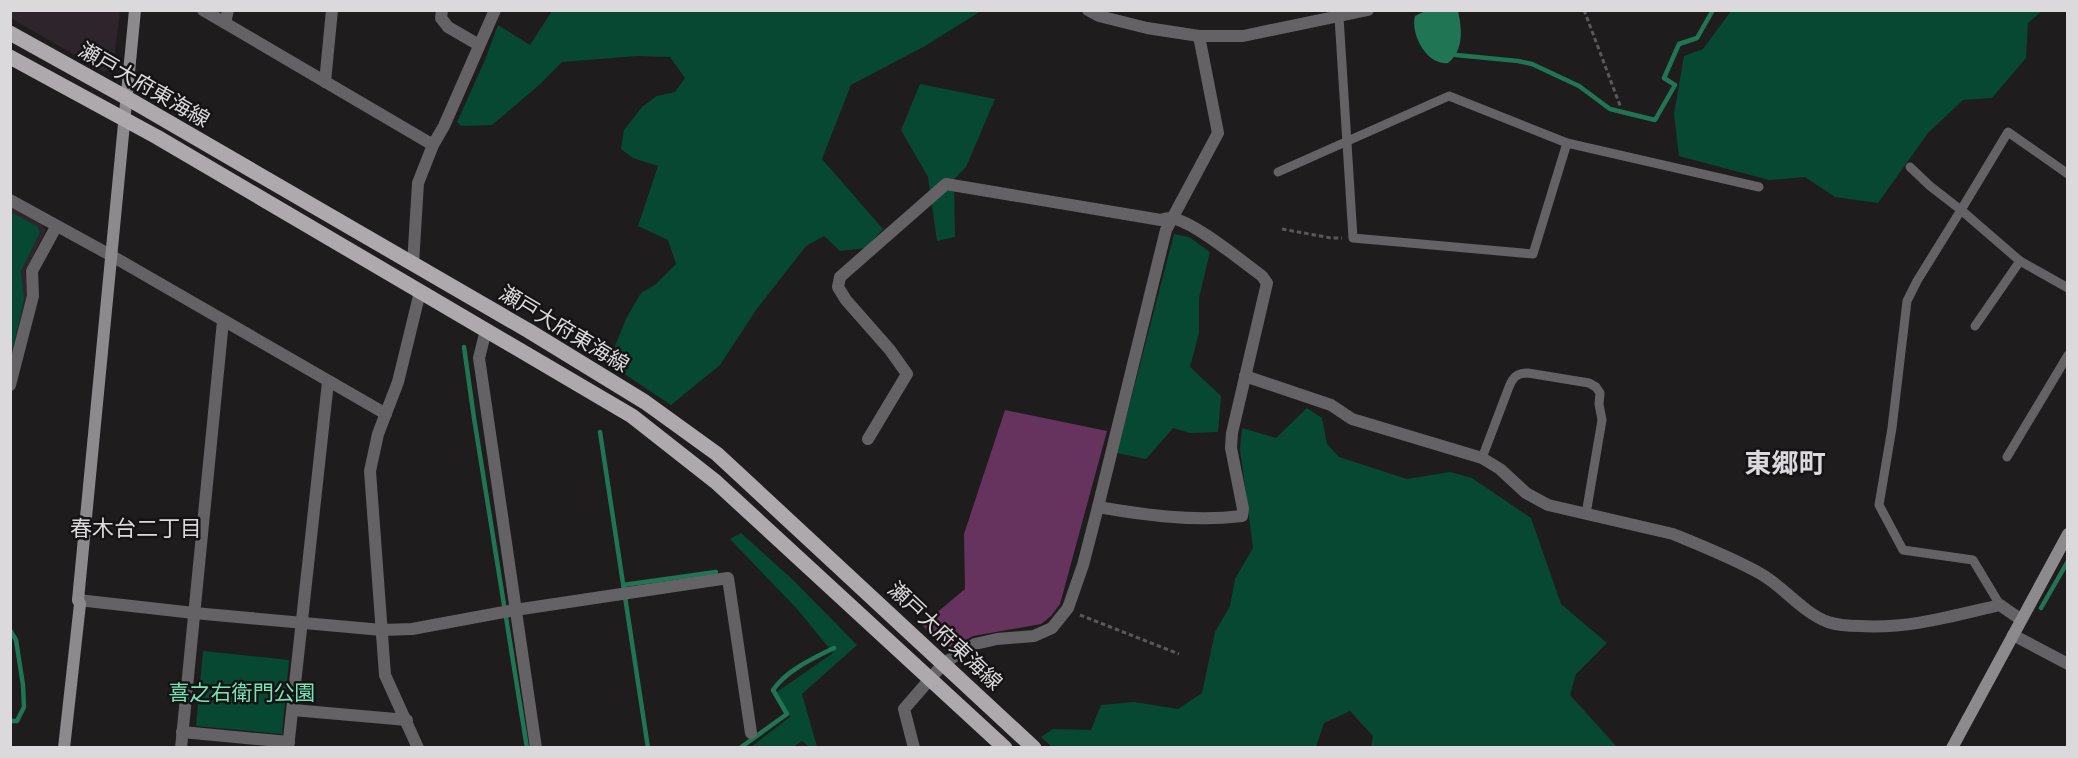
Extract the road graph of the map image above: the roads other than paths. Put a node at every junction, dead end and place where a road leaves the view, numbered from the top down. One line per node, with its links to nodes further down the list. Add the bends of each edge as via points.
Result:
1 (135, 10): 15 (street)
2 (203, 10): 8 (street)
3 (332, 10): 14 (street)
4 (442, 10): 12 (street, via 441,18 448,27)
5 (495, 10): 12 (street)
6 (1088, 10): 11 (street, via 1147,28)
7 (1368, 10): 9 (street)
8 (227, 17): 14 (street)
9 (1339, 17): 11 (street, via 1243,36); 17 (lane)
10 (10, 33): 15 (main road, 瀬戸大府東海線)
11 (1199, 36): 26 (street, via 1218,133)
12 (479, 45): 19 (street)
13 (10, 57): 16 (main road, 瀬戸大府東海線)
14 (325, 82): 19 (street)
15 (127, 98): 16 (street); 30 (main road, 瀬戸大府東海線)
16 (125, 119): 28 (street); 32 (main road, 瀬戸大府東海線)
17 (1348, 140): 18 (lane, via 1449,96); 18 (lane, via 1353,238 1533,254); 21 (lane)
18 (1567, 142): 23 (lane)
19 (433, 145): 30 (street, via 418,183)
20 (1910, 167): 25 (lane)
21 (1278, 172)
22 (2067, 174): 25 (lane, via 2008,132)
23 (1759, 187)
24 (10, 200): 27 (street)
25 (1961, 210): 29 (lane); 48 (lane, via 1907,301 1879,506 1903,550 1973,560)
26 (1172, 218): 37 (street, via 1206,236 1263,276 1267,283); 41 (street, via 1161,220 946,184 840,277 838,286 846,300 907,374); 44 (street)
27 (56, 227): 28 (street); 39 (street, via 32,271 33,296)
28 (112, 256): 33 (street); 47 (street)
29 (2020, 261): 31 (lane); 34 (lane)
30 (413, 264): 55 (main road, 瀬戸大府東海線, via 645,402 717,454)
31 (2067, 288)
32 (420, 292): 35 (main road, 瀬戸大府東海線); 40 (street)
33 (223, 321): 38 (street); 50 (street)
34 (1975, 326)
35 (486, 330): 49 (street, via 479,358); 57 (main road, 瀬戸大府東海線, via 632,416 716,482)
36 (2067, 355): 42 (lane)
37 (1245, 376): 43 (street, via 1331,405 1352,419); 44 (street, via 1232,441 1242,516 1172,516)
38 (328, 382): 40 (street); 52 (street)
39 (10, 385)
40 (386, 414): 53 (street, via 370,471)
41 (868, 439)
42 (2007, 456)
43 (1482, 458): 45 (street, via 1548,505); 45 (lane, via 1509,387 1519,373 1589,383 1600,393 1602,420)
44 (1098, 507): 55 (street, via 1067,609 1052,628 1034,636 975,644)
45 (1586, 514): 48 (street, via 1673,534 1721,554 1761,574 1828,622 1904,627)
46 (2067, 534): 51 (street)
47 (78, 600): 50 (street); 63 (street)
48 (2000, 604): 51 (street)
49 (514, 610): 53 (street, via 412,629); 61 (street, via 728,578); 66 (street)
50 (194, 613): 52 (street); 60 (street)
51 (2020, 619): 54 (street)
52 (304, 622): 53 (street); 58 (street)
53 (382, 630): 59 (street, via 385,675)
54 (2013, 635): 56 (street); 70 (street)
55 (944, 663): 57 (street); 69 (main road, 瀬戸大府東海線)
56 (2067, 664)
57 (930, 677): 67 (street, via 904,708); 68 (main road, 瀬戸大府東海線)
58 (293, 710): 59 (street); 62 (street)
59 (407, 720): 65 (street)
60 (182, 732): 62 (street); 64 (street)
61 (751, 733)
62 (289, 745)
63 (64, 747)
64 (181, 747)
65 (418, 747)
66 (536, 747)
67 (914, 747)
68 (1005, 747)
69 (1034, 747)
70 (1952, 747)

